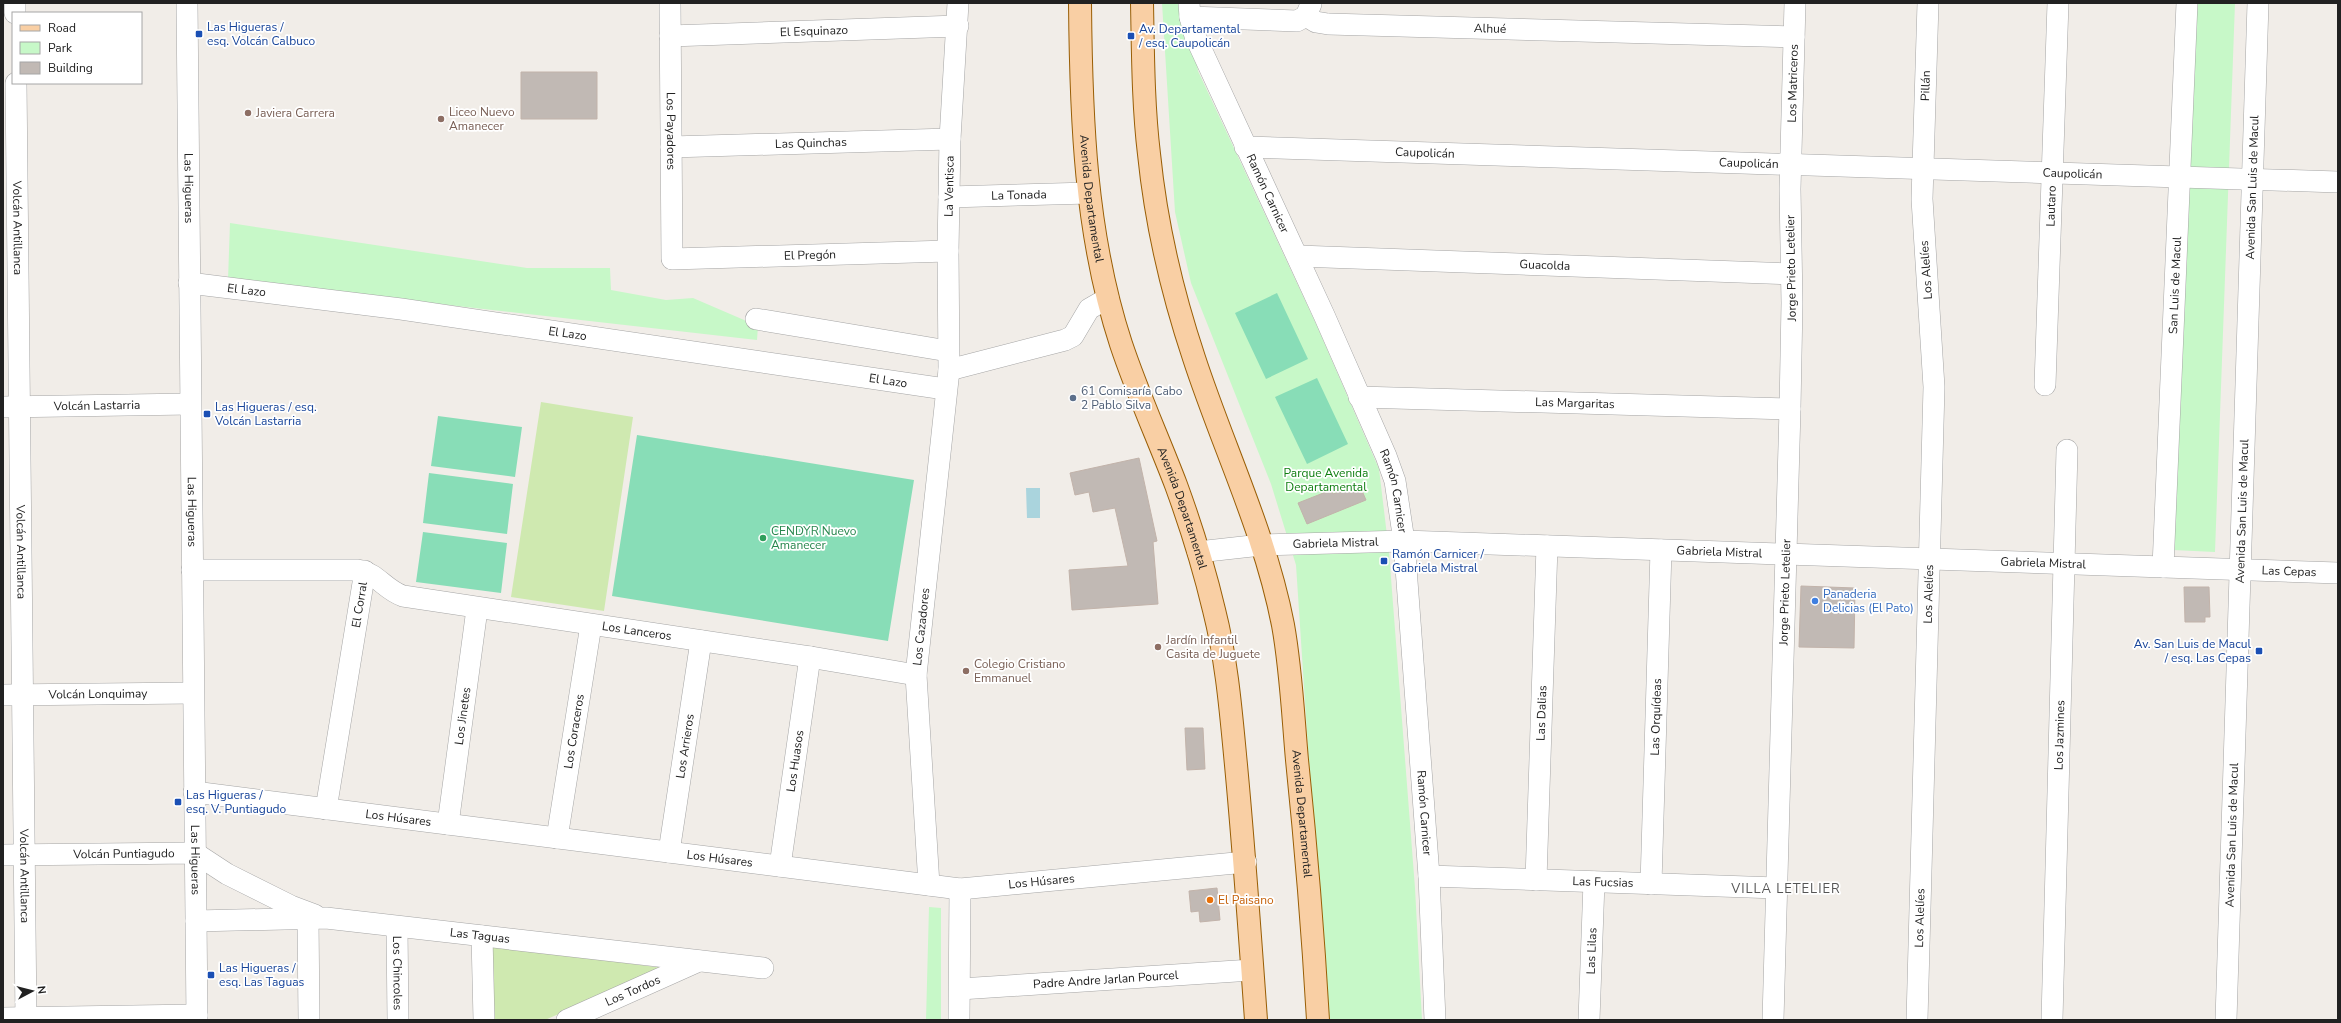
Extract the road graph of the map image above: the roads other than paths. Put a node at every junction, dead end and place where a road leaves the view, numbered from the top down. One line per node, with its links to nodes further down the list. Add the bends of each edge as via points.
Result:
1 (186, 3): 33 (street, Las Higueras)
2 (670, 3): 14 (street, Los Payadores)
3 (958, 3): 13 (street, La Ventisca)
4 (1080, 3): 26 (main road, Avenida Departamental, via 1081,83)
5 (1142, 3): 44 (main road, Avenida Departamental, via 1147,139 1160,229 1194,357)
6 (1795, 3): 15 (street, Los Matriceros)
7 (1928, 3): 21 (street, Pillán)
8 (2058, 3): 22 (street, Lautaro)
9 (2187, 3): 23 (street, San Luis de Macul)
10 (2258, 3): 24 (street, Avenida San Luis de Macul)
11 (1190, 10): 12 (street, Alhué, via 1297,21); 19 (street, Ramón Carnicer, via 1195,36)
12 (1308, 10): 15 (street, Alhué, via 1316,22 1328,24)
13 (958, 26): 14 (street, El Esquinazo); 17 (street, La Ventisca)
14 (670, 36): 18 (street, Los Payadores)
15 (1794, 37): 20 (street, Los Matriceros)
16 (16, 84): 28 (street, Volcán Antillanca)
17 (950, 139): 18 (street, Las Quinchas); 27 (street, La Ventisca)
18 (671, 147): 31 (street, Los Payadores)
19 (1245, 147): 20 (street, Caupolicán); 30 (street, Ramón Carnicer)
20 (1790, 163): 21 (street, Caupolicán); 32 (street, Jorge Prieto Letelier)
21 (1922, 168): 22 (street, Caupolicán); 49 (street, Los Alelíes, via 1924,243 1934,386)
22 (2052, 172): 23 (street, Caupolicán); 37 (street, Lautaro)
23 (2180, 176): 24 (street, Caupolicán); 51 (street, San Luis de Macul)
24 (2253, 179): 25 (street, Caupolicán); 53 (street, Avenida San Luis de Macul)
25 (2338, 182)
26 (1089, 193): 27 (street, La Tonada); 34 (main road, Avenida Departamental)
27 (949, 198): 29 (street, La Ventisca)
28 (10, 234): 40 (street, Volcán Antillanca)
29 (948, 251): 31 (street, El Pregón); 36 (street, La Ventisca)
30 (1298, 256): 32 (street, Guacolda); 38 (street, Ramón Carnicer)
31 (672, 260)
32 (1792, 274): 41 (street, Jorge Prieto Letelier)
33 (189, 283): 36 (street, El Lazo); 39 (street, Las Higueras)
34 (1108, 298): 36 (street, El Lazo, via 1089,309 1073,336); 47 (main road, Avenida Departamental, via 1122,345 1175,482)
35 (756, 319): 36 (street)
36 (947, 370): 60 (street, Los Cazadores)
37 (2045, 385)
38 (1359, 397): 41 (street, Las Margaritas); 43 (street, Ramón Carnicer, via 1391,468 1398,494)
39 (190, 404): 40 (street, Volcán Lastarria); 52 (street, Las Higueras)
40 (11, 407): 62 (street, Volcán Antillanca)
41 (1790, 409): 48 (street, Jorge Prieto Letelier)
42 (2067, 450): 50 (street, Los Jazmines)
43 (1404, 541): 44 (street, Gabriela Mistral); 45 (street, Gabriela Mistral); 73 (street, Ramón Carnicer)
44 (1261, 545): 47 (street, Gabriela Mistral); 97 (main road, Avenida Departamental, via 1283,625 1289,669 1312,909)
45 (1547, 546): 46 (street, Gabriela Mistral); 74 (street, Las Dalias)
46 (1661, 550): 48 (street, Gabriela Mistral); 76 (street, Las Orquídeas)
47 (1198, 552): 71 (main road, Avenida Departamental, via 1223,652)
48 (1787, 554): 49 (street, Gabriela Mistral); 78 (street, Jorge Prieto Letelier)
49 (1929, 559): 50 (street, Gabriela Mistral); 101 (street, Los Alelíes)
50 (2064, 564): 51 (street, Gabriela Mistral); 102 (street, Los Jazmines)
51 (2163, 567): 53 (street, Gabriela Mistral)
52 (192, 570): 54 (street, El Corral, via 348,568); 61 (street, Las Higueras)
53 (2240, 570): 55 (street, Las Cepas); 103 (street, Avenida San Luis de Macul)
54 (365, 571): 56 (street, Los Lanceros, via 393,593); 64 (street, El Corral)
55 (2338, 573)
56 (477, 609): 57 (street, Los Lanceros); 65 (street, Los Jinetes)
57 (591, 625): 58 (street, Los Lanceros); 66 (street, Los Coraceros)
58 (701, 641): 59 (street, Los Lanceros); 67 (street, Los Arrieros)
59 (810, 657): 60 (street, Los Lanceros); 72 (street, Los Huasos)
60 (916, 675): 77 (street, Los Cazadores)
61 (193, 693): 62 (street, Volcán Lonquimay); 63 (street, Las Higueras)
62 (13, 695): 70 (street, Volcán Antillanca)
63 (194, 792): 64 (street, Los Húsares); 68 (street, Las Higueras)
64 (326, 809): 65 (street, Los Húsares)
65 (448, 824): 66 (street, Los Húsares)
66 (557, 838): 67 (street, Los Húsares)
67 (668, 852): 72 (street, Los Húsares)
68 (195, 853): 70 (street, Volcán Puntiagudo); 80 (street, via 227,874); 81 (street, Las Higueras)
69 (3, 855): 70 (street, Volcán Puntiagudo)
70 (25, 855): 90 (street, Volcán Antillanca)
71 (1246, 862): 79 (street, Los Húsares); 86 (main road, Avenida Departamental)
72 (780, 866): 77 (street, Los Húsares)
73 (1430, 876): 74 (street, Las Fucsias); 98 (street, Ramón Carnicer)
74 (1536, 880): 75 (street, Las Fucsias)
75 (1594, 882): 76 (street, Las Fucsias); 99 (street, Las Lilas)
76 (1651, 884): 78 (street, Las Fucsias)
77 (928, 885): 79 (street, Los Húsares)
78 (1777, 888): 100 (street, Jorge Prieto Letelier)
79 (960, 889): 87 (street)
80 (317, 919): 81 (street, Las Taguas); 82 (street, Las Taguas); 91 (street)
81 (196, 921): 88 (street, Las Higueras)
82 (397, 927): 83 (street, Las Taguas); 92 (street, Los Chincoles)
83 (482, 936): 84 (street, Las Taguas); 93 (street)
84 (699, 961): 85 (street, Las Taguas); 94 (street, Los Tordos)
85 (763, 968)
86 (1252, 970): 87 (street, Padre Andre Jarlan Pourcel); 96 (main road, Avenida Departamental)
87 (960, 989): 95 (street)
88 (197, 1017): 90 (street)
89 (3, 1018): 90 (street)
90 (26, 1019)
91 (309, 1020)
92 (398, 1020)
93 (484, 1020)
94 (567, 1020)
95 (959, 1020)
96 (1256, 1020)
97 (1318, 1020)
98 (1435, 1020)
99 (1589, 1020)
100 (1773, 1020)
101 (1917, 1020)
102 (2052, 1020)
103 (2226, 1020)

